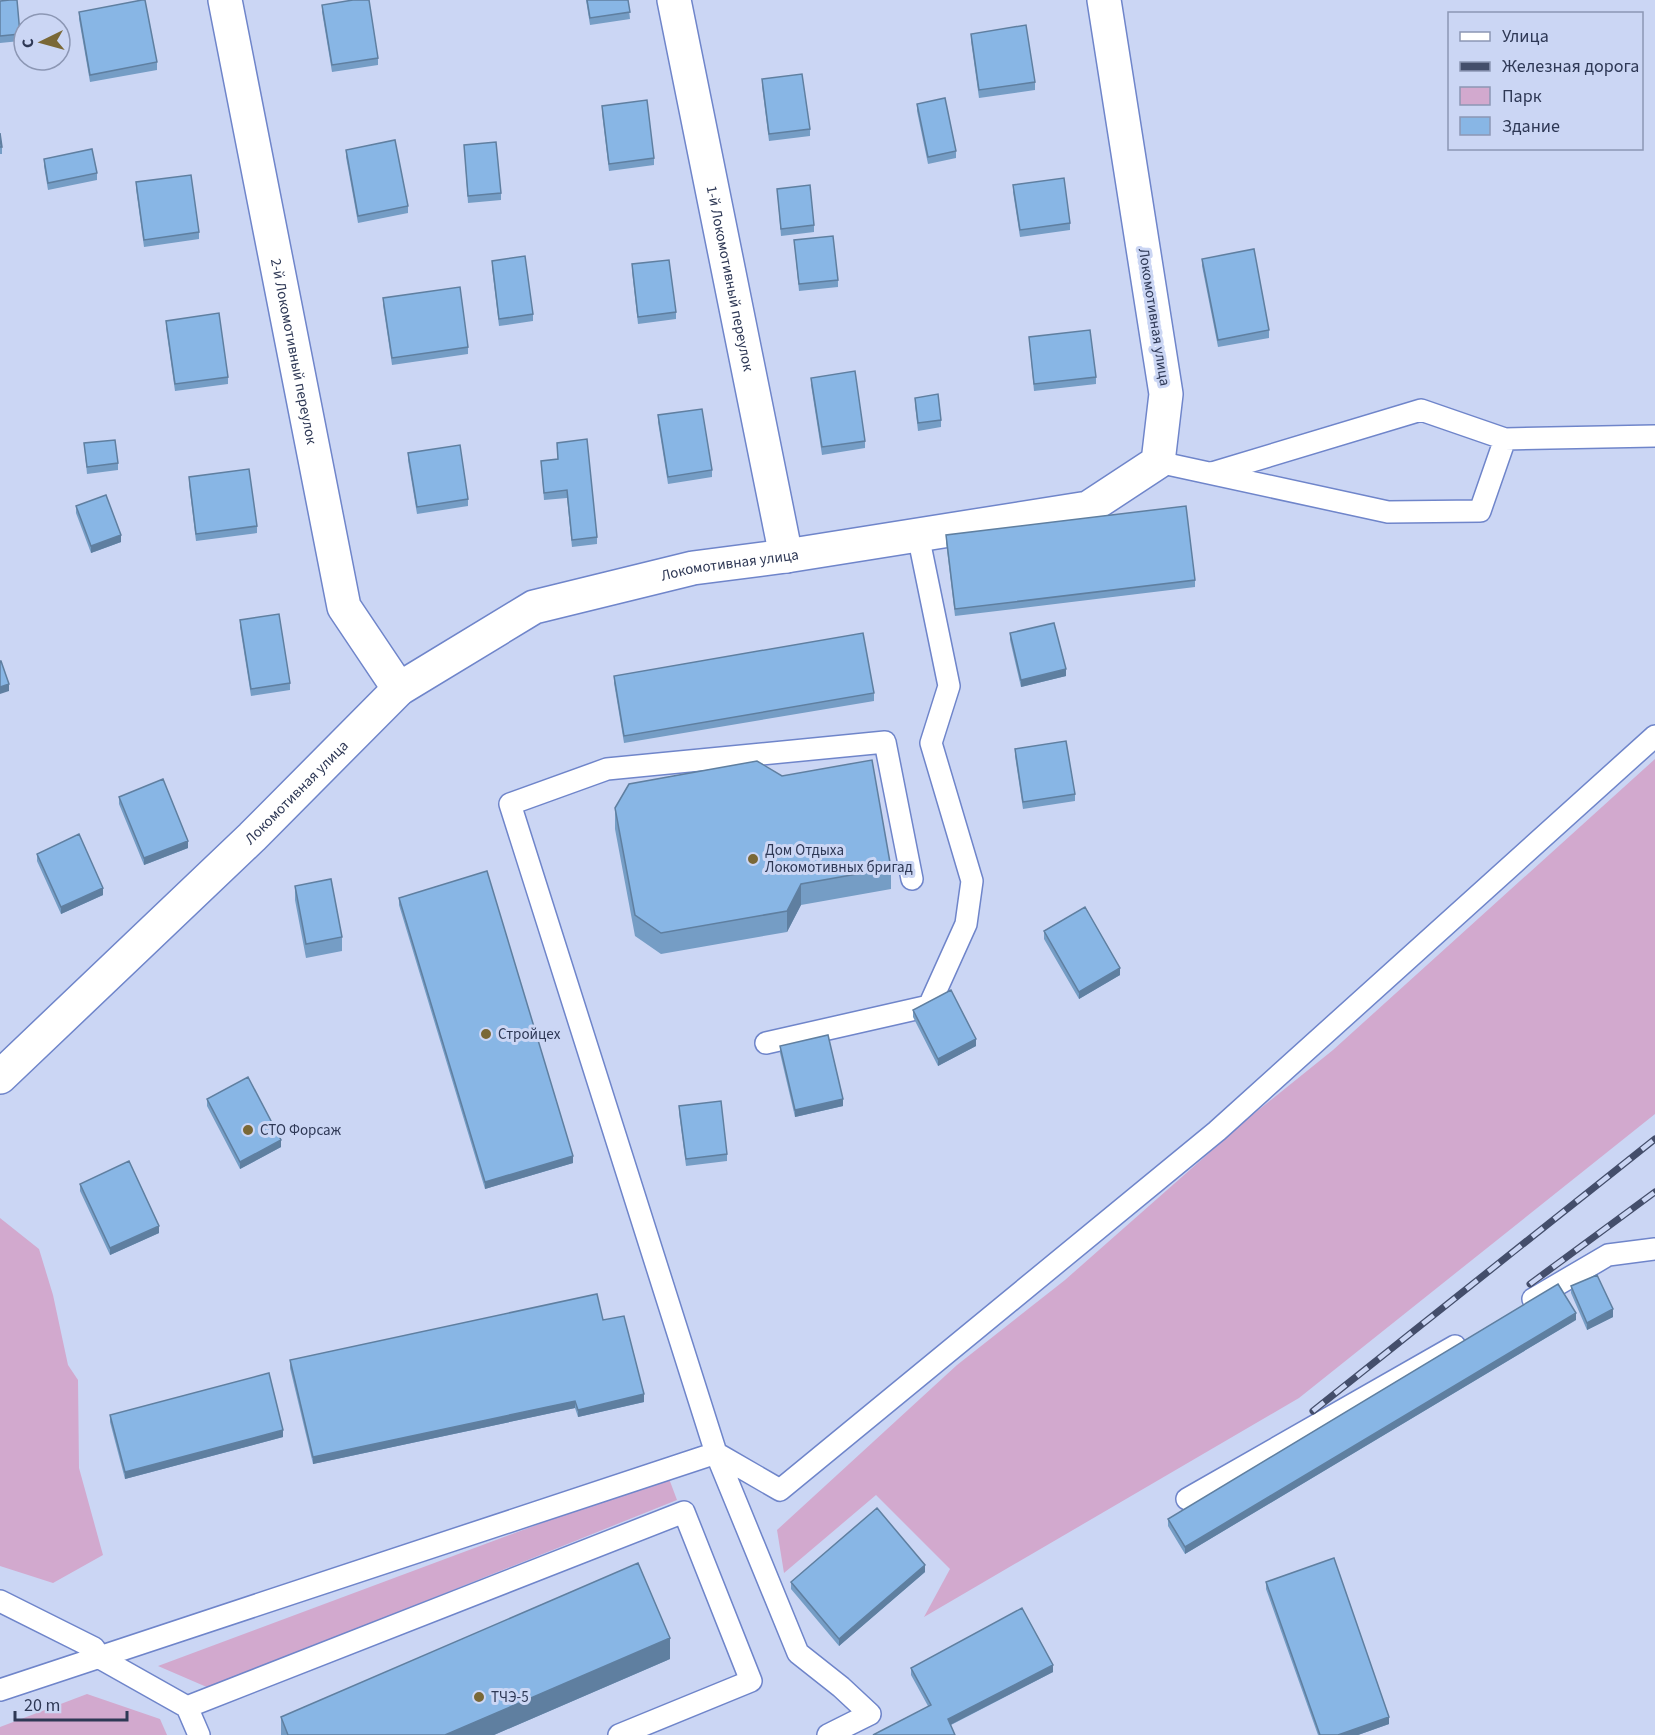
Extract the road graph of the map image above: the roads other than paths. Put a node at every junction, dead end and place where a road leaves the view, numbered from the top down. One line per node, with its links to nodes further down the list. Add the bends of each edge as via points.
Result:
1 (225, 0): 10 (street, 2-й Локомотивный переулок, via 344,607)
2 (674, 0): 9 (street, 1-й Локомотивный переулок)
3 (1104, 0): 6 (street, Локомотивная улица, via 1166,394)
4 (1655, 436): 5 (lane)
5 (1505, 439): 7 (lane, via 1421,410); 7 (lane, via 1480,511 1388,512)
6 (1158, 462): 7 (lane); 8 (street, Локомотивная улица, via 1088,508)
7 (1212, 473)
8 (918, 535): 9 (street, Локомотивная улица); 13 (lane, via 949,686 931,743 972,881 966,924 929,1006)
9 (786, 556): 10 (street, Локомотивная улица, via 693,568 534,607)
10 (399, 689): 14 (street, Локомотивная улица, via 252,837)
11 (1655, 736): 18 (lane, via 1217,1131 780,1491)
12 (912, 879): 18 (lane, via 885,742 607,769 510,804)
13 (766, 1043)
14 (0, 1077)
15 (1655, 1249): 16 (lane, via 1608,1255)
16 (1516, 1310)
17 (1476, 1334): 19 (lane)
18 (716, 1453): 21 (lane); 26 (lane, via 798,1653 870,1714)
19 (1187, 1500)
20 (0, 1601): 21 (lane, via 94,1648)
21 (100, 1658): 22 (lane); 23 (lane)
22 (0, 1690)
23 (187, 1707): 24 (lane); 25 (lane, via 684,1512 752,1681)
24 (199, 1735)
25 (619, 1735)
26 (828, 1735)

